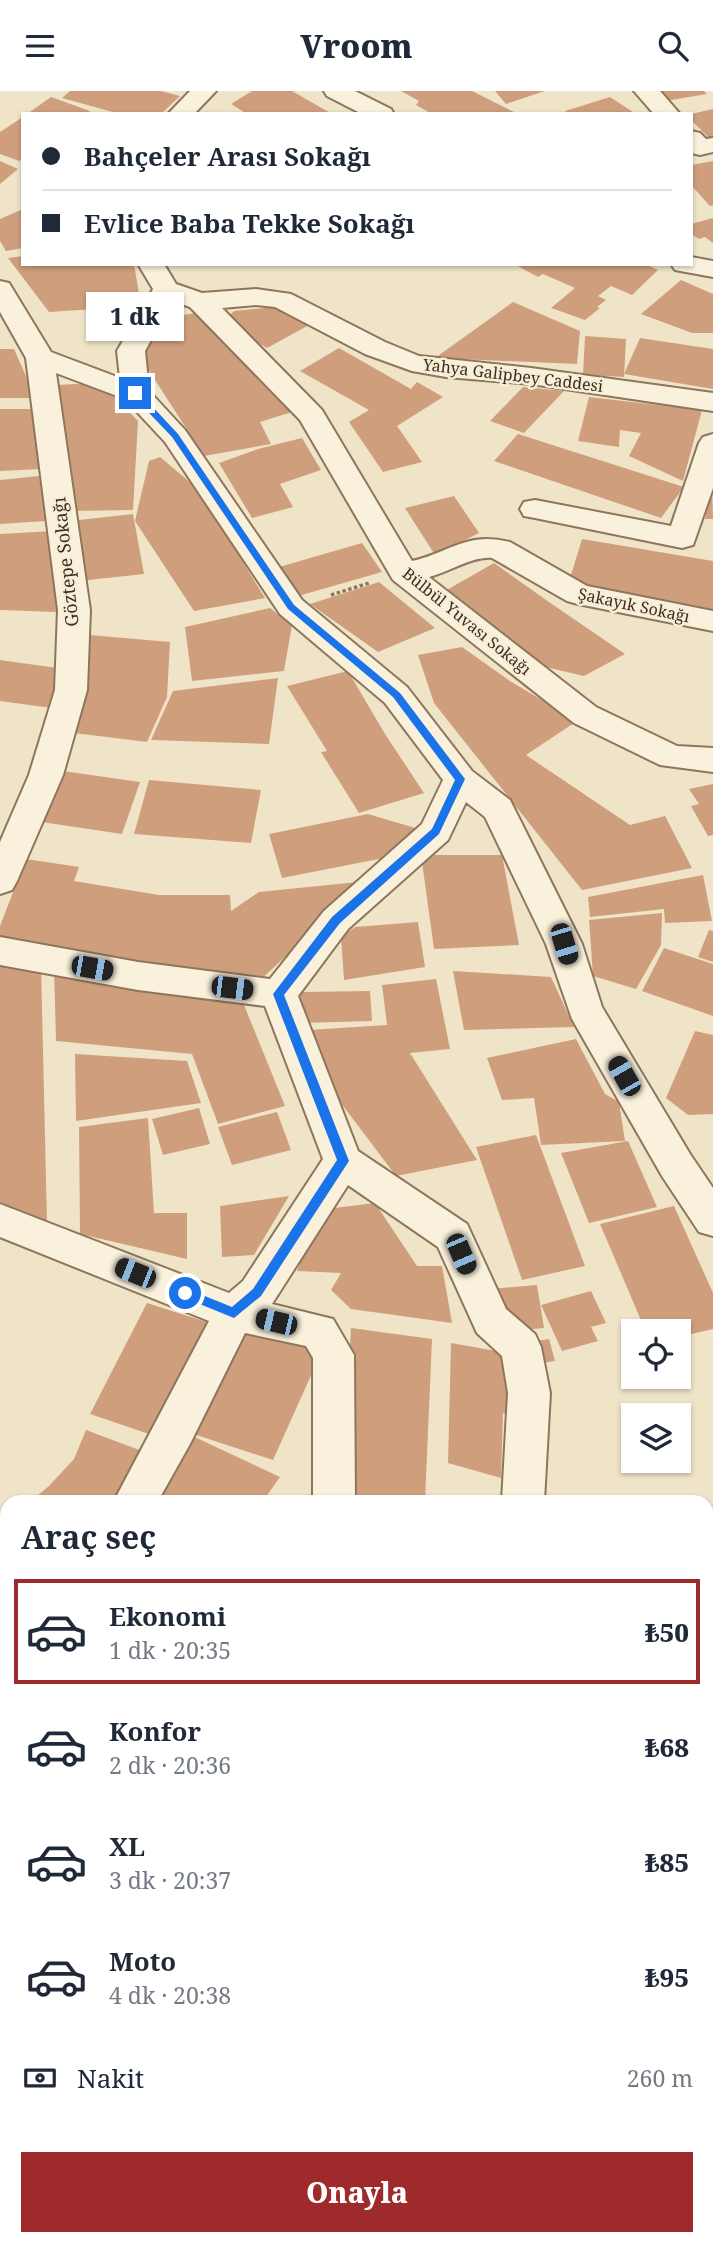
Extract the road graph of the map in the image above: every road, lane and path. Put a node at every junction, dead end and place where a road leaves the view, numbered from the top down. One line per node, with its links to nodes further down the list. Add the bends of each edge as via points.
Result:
1 (204, 91): 4 (street)
2 (336, 91): 5 (street)
3 (646, 91): 6 (street)
4 (182, 112)
5 (378, 112)
6 (666, 112)
7 (693, 140): 8 (street, via 700,148)
8 (713, 145)
9 (693, 266): 10 (street)
10 (713, 269)
11 (159, 277): 13 (street, Bülbül Yuvası Sokağı); 15 (street, via 131,351)
12 (0, 289): 14 (street)
13 (200, 301): 16 (street, Yahya Galipbey Caddesi, via 281,300 375,348 424,365); 21 (street, Bülbül Yuvası Sokağı, via 312,416)
14 (40, 358): 15 (street); 26 (street, Göztepe Sokağı, via 74,610 71,690 46,775)
15 (135, 393): 22 (street, via 175,436)
16 (713, 402)
17 (713, 443): 19 (street)
18 (535, 509): 19 (street)
19 (682, 538): 20 (street)
20 (713, 543)
21 (404, 573): 22 (path); 23 (street, Şakayık Sokağı, via 477,547 499,549 578,594); 24 (street, Bülbül Yuvası Sokağı, via 585,715 672,757)
22 (291, 607): 25 (street, via 396,695)
23 (713, 621)
24 (713, 760)
25 (460, 779): 28 (street, via 436,831 336,920); 31 (street, via 498,809 564,944 585,1009)
26 (0, 881)
27 (0, 951): 28 (street, via 138,976)
28 (279, 994): 29 (street)
29 (343, 1161): 32 (street, via 257,1293); 35 (street, via 453,1236 491,1321 521,1347 529,1393)
30 (0, 1220): 32 (street)
31 (713, 1220)
32 (234, 1313): 33 (street); 34 (street, via 319,1331 334,1355)
33 (138, 1495)
34 (334, 1495)
35 (523, 1495)

